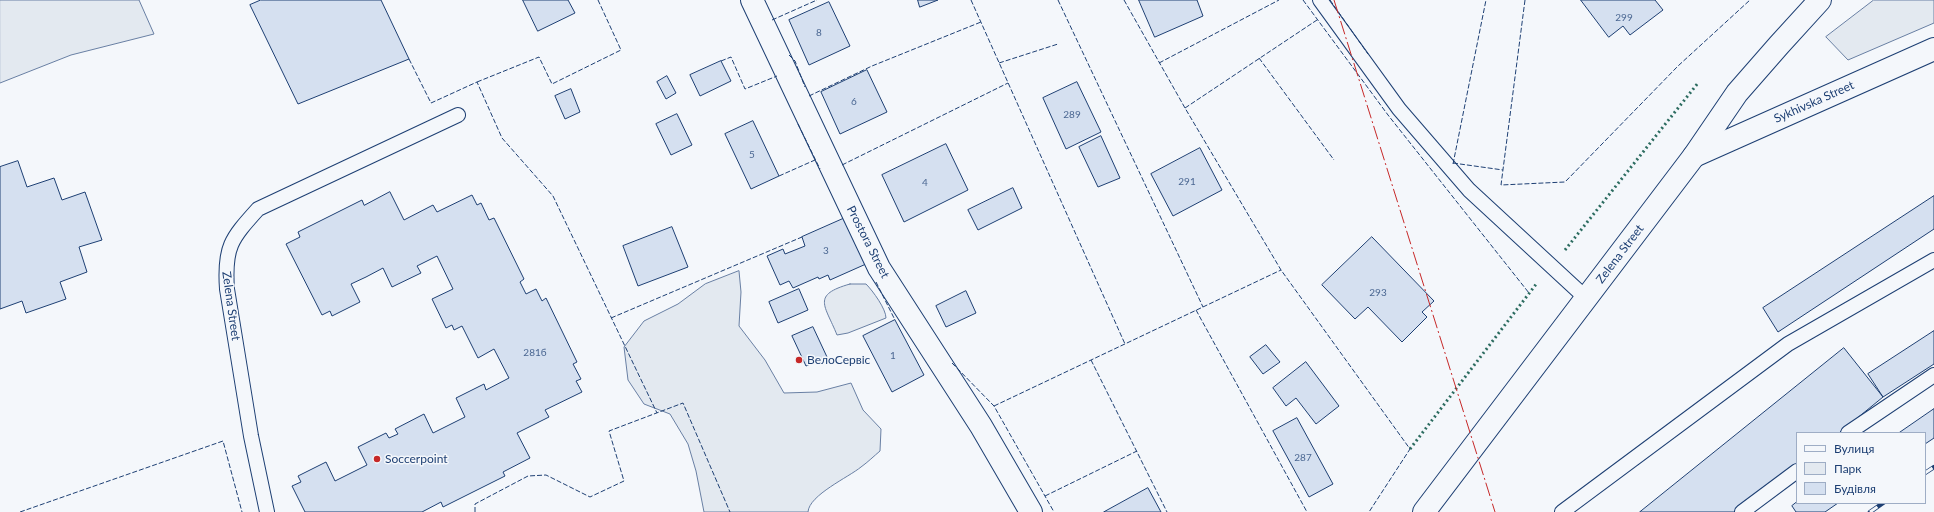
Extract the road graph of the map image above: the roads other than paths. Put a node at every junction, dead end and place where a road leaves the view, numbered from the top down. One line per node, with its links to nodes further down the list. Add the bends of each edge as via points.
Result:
1 (752, 0): 13 (main road, Prostora Street, via 879,268 981,426)
2 (1320, 0): 8 (lane, via 1399,109 1469,190)
3 (1820, 0): 6 (main road, Zelena Street, via 1737,93)
4 (1934, 49): 6 (main road, Sykhivska Street)
5 (458, 116): 12 (lane, Zelena Street, via 258,209 230,245 225,264 227,289 251,436)
6 (1694, 156): 8 (main road, Zelena Street)
7 (1934, 260): 15 (lane, via 1788,344)
8 (1587, 299): 14 (main road, Zelena Street)
9 (1934, 375): 10 (lane)
10 (1849, 432)
11 (1796, 472): 16 (lane)
12 (267, 512)
13 (1031, 512)
14 (1424, 512)
15 (1562, 512)
16 (1742, 512)

